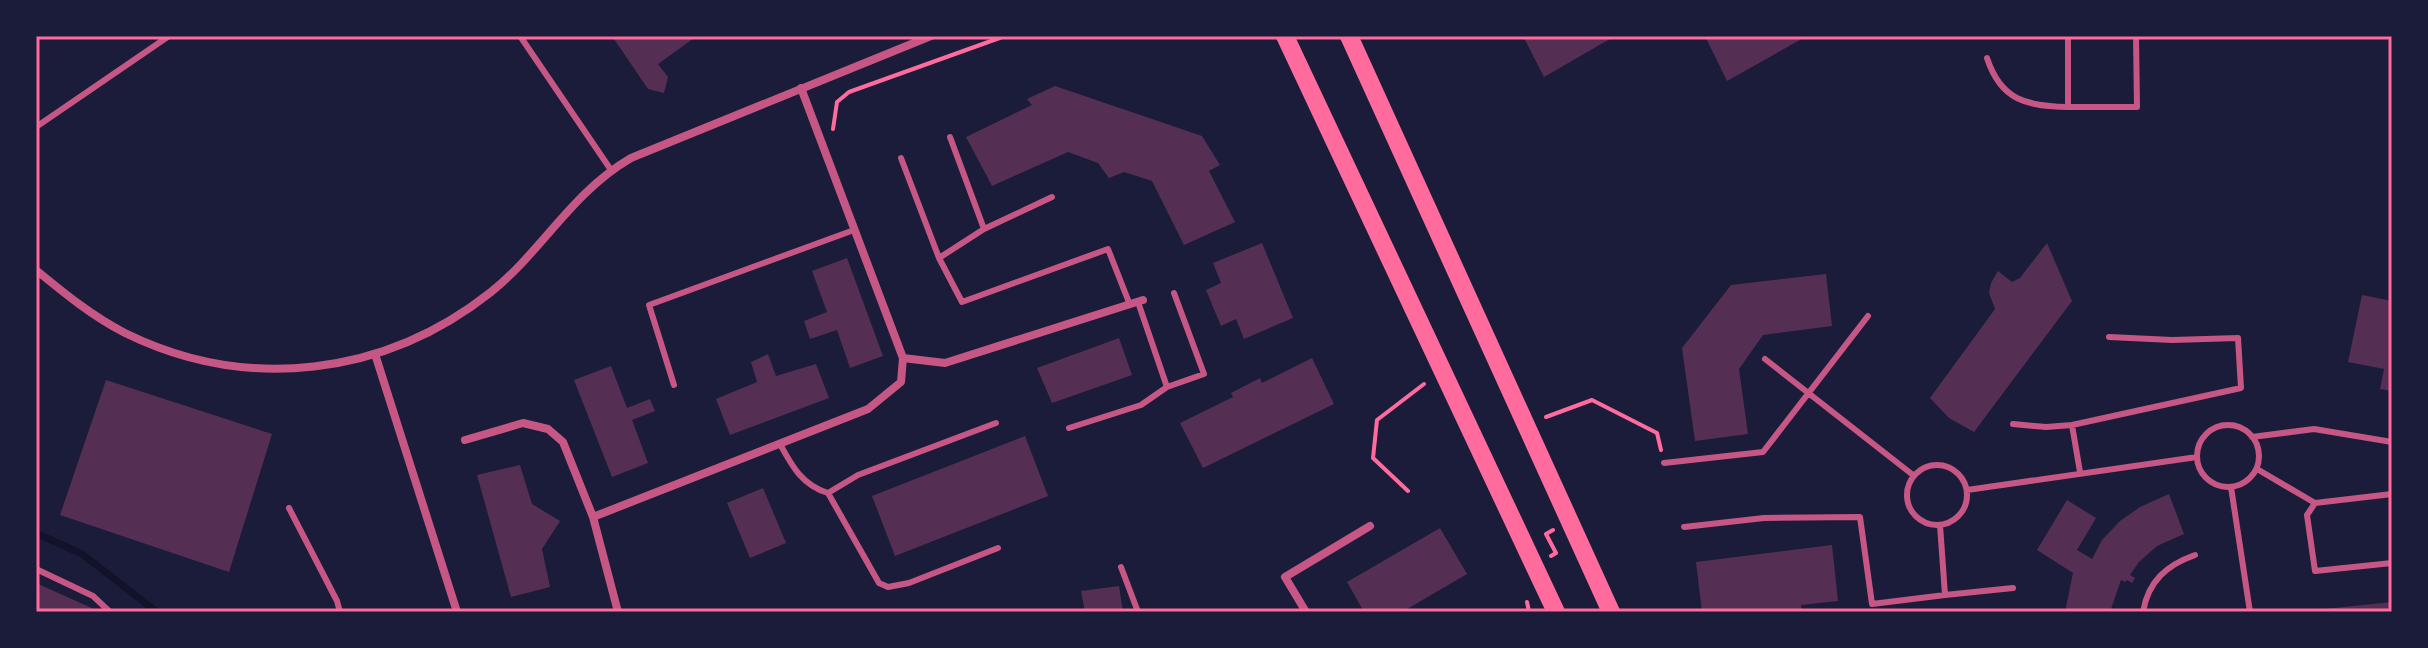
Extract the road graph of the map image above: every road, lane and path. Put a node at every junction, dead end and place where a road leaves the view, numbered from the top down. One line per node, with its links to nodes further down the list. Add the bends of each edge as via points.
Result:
1 (169, 36): 12 (lane)
2 (520, 36): 16 (lane)
3 (931, 36): 10 (street)
4 (1005, 36): 13 (path, via 849,92 837,102 835,128)
5 (1285, 36): 62 (main road)
6 (1349, 36): 55 (main road)
7 (2068, 36): 11 (lane)
8 (2136, 36): 11 (lane, via 2137,107)
9 (1987, 58): 11 (lane, via 1994,80 2009,93 2036,106)
10 (801, 88): 13 (street); 16 (street)
11 (2068, 107)
12 (36, 127)
13 (819, 137): 19 (street)
14 (950, 137): 18 (lane)
15 (901, 158): 20 (lane)
16 (611, 170): 26 (street, via 492,290 418,337)
17 (1052, 197): 18 (lane)
18 (984, 229): 20 (lane)
19 (854, 230): 27 (street); 30 (lane, via 649,305)
20 (939, 258): 23 (lane, via 962,302 1108,249)
21 (36, 270): 26 (street, via 76,303 123,331 223,365 313,368)
22 (1174, 293): 31 (lane, via 1204,374)
23 (1137, 302): 27 (street, via 945,363); 31 (lane)
24 (1868, 316): 32 (lane)
25 (2109, 337): 36 (lane, via 2238,338 2241,388)
26 (375, 354): 69 (street)
27 (903, 358): 41 (street, via 901,382 868,409)
28 (1765, 359): 32 (lane)
29 (1424, 384): 49 (path, via 1377,420 1373,458)
30 (674, 385)
31 (1167, 387): 37 (lane, via 1141,405)
32 (1807, 392): 43 (lane, via 1763,452); 46 (lane)
33 (1543, 418): 43 (path, via 1592,400 1657,433)
34 (996, 423): 50 (lane, via 858,475)
35 (2013, 424): 36 (lane)
36 (2072, 425): 45 (lane)
37 (1069, 428)
38 (2252, 437): 40 (lane, via 2314,429); 42 (lane, via 2239,427 2220,427 2204,437); 44 (lane, via 2259,450)
39 (465, 440): 54 (street, via 523,423 548,429 563,442)
40 (2392, 442)
41 (780, 444): 50 (lane, via 795,472); 54 (street)
42 (2197, 457): 45 (lane); 47 (lane, via 2204,476)
43 (1664, 463)
44 (2257, 469): 47 (lane, via 2250,479); 52 (lane)
45 (2080, 472): 48 (lane)
46 (1913, 475): 48 (lane, via 1927,466 1948,466); 56 (lane, via 1907,489 1910,510 1920,520)
47 (2231, 487): 76 (lane)
48 (1967, 490): 56 (lane, via 1961,512)
49 (1408, 491)
50 (828, 493): 59 (lane, via 879,583 888,587)
51 (2392, 494): 52 (lane)
52 (2315, 503): 61 (lane, via 2307,515 2315,571)
53 (289, 508): 68 (lane)
54 (593, 517): 70 (street)
55 (1569, 521): 62 (path, via 1546,534 1556,553); 74 (main road)
56 (1940, 525): 66 (lane)
57 (1370, 526): 72 (street, via 1285,577)
58 (1684, 527): 66 (lane, via 1764,518 1860,517 1872,604)
59 (998, 548)
60 (2195, 555): 75 (lane, via 2164,570)
61 (2392, 563)
62 (1533, 566): 73 (main road)
63 (1121, 567): 71 (lane)
64 (36, 569): 67 (lane, via 93,596)
65 (2013, 588): 66 (lane)
66 (1945, 595)
67 (110, 612)
68 (340, 612)
69 (457, 612)
70 (618, 612)
71 (1138, 612)
72 (1306, 612)
73 (1556, 612)
74 (1611, 612)
75 (2143, 612)
76 (2250, 612)

